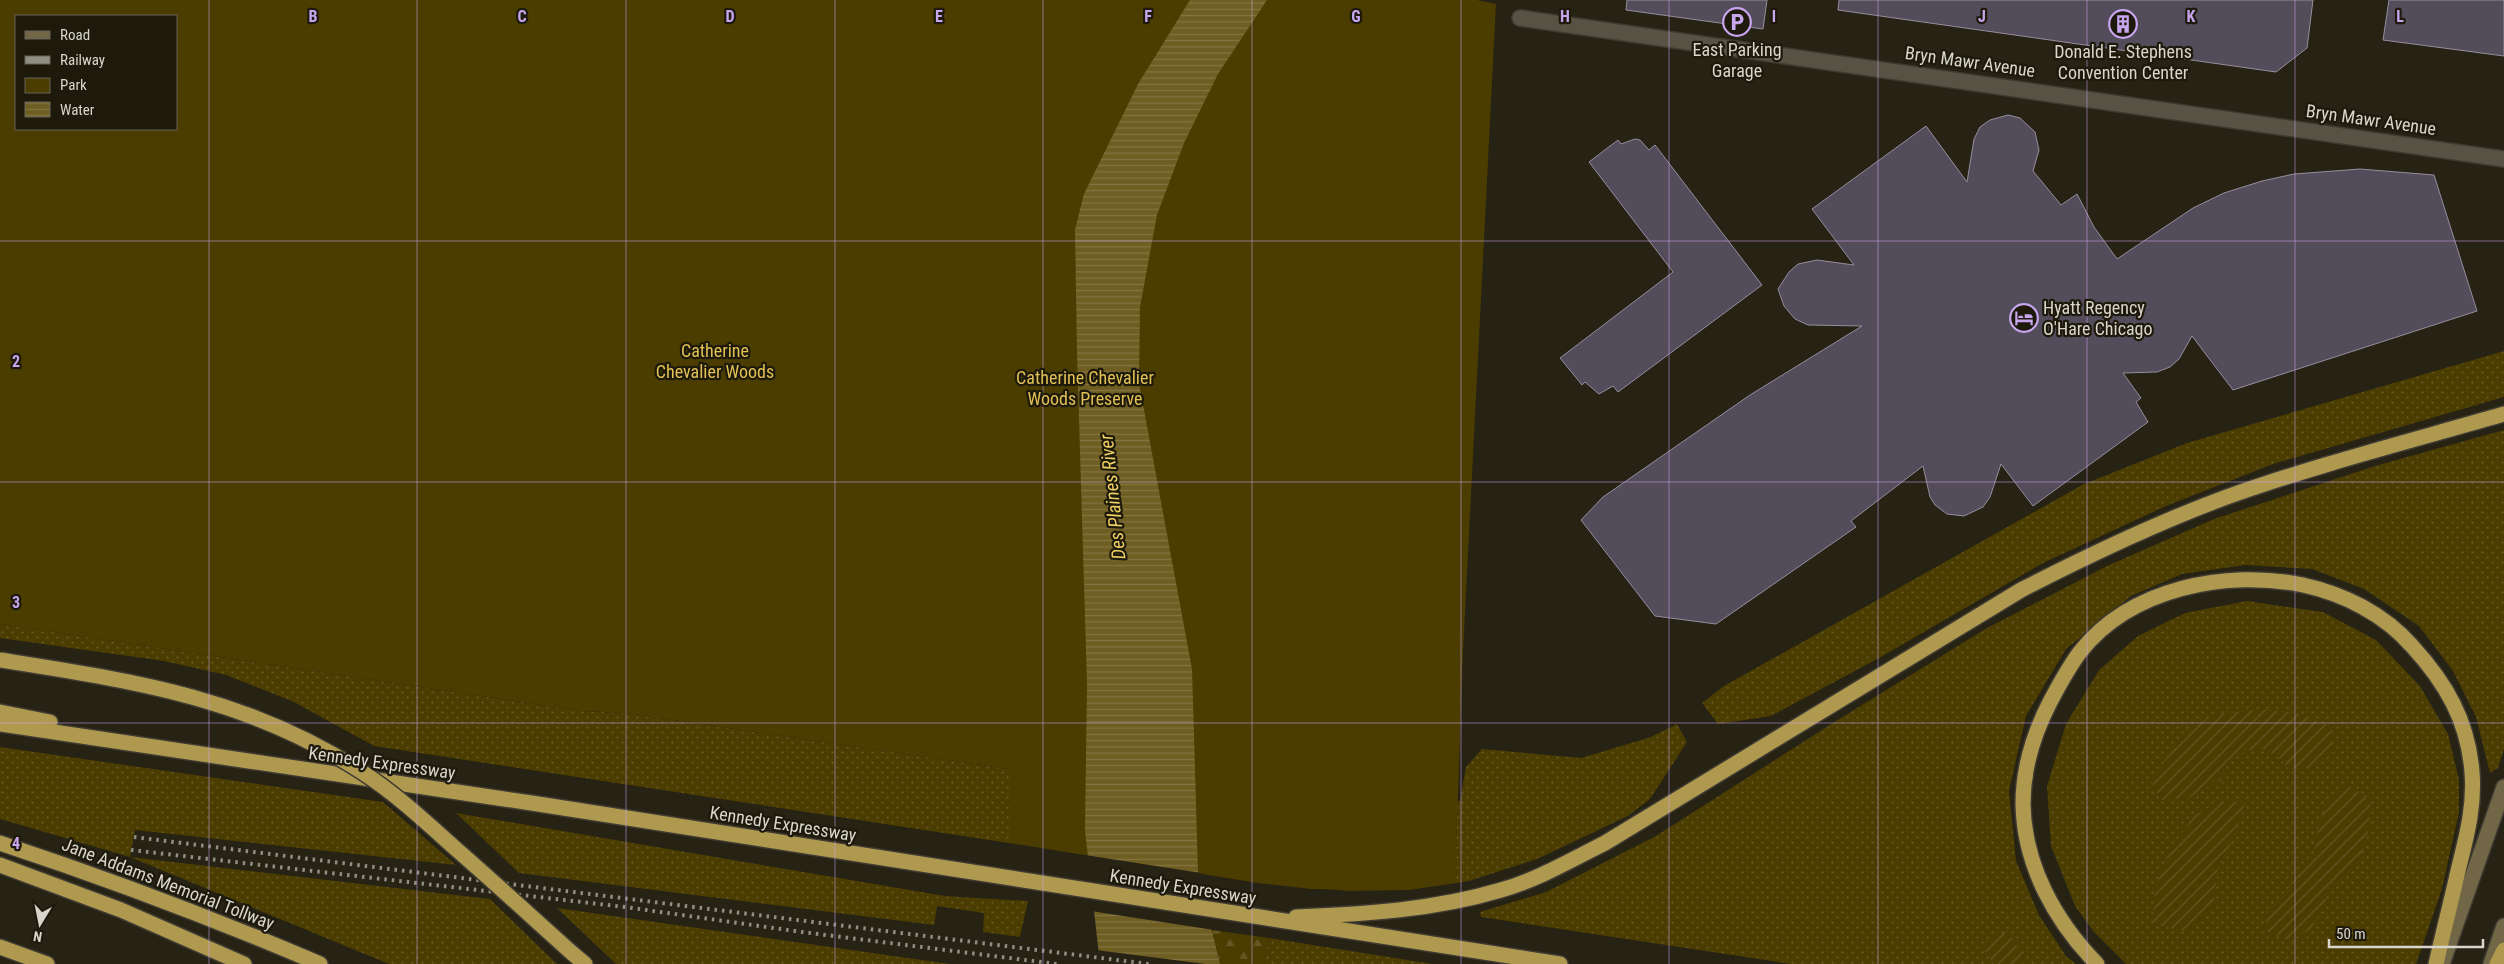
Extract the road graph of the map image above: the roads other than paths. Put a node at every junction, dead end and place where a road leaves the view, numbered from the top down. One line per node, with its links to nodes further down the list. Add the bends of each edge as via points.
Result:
1 (1520, 18): 2 (street, Bryn Mawr Avenue)
2 (2504, 159)
3 (2504, 414): 11 (highway, via 2235,495 2086,556 2021,590 1613,838 1547,872 1502,890 1410,909)
4 (0, 660): 18 (highway, bridge, via 168,689 213,702 294,733 364,773 396,797)
5 (0, 712): 7 (highway)
6 (0, 724): 7 (highway, Kennedy Expressway)
7 (232, 760): 11 (highway, Kennedy Expressway)
8 (2504, 787): 22 (main road)
9 (0, 843): 17 (highway, Jane Addams Memorial Tollway, via 138,891)
10 (0, 865): 16 (highway, via 121,910)
11 (1263, 918): 19 (highway, Kennedy Expressway)
12 (2504, 926): 23 (main road)
13 (0, 947): 15 (highway)
14 (2504, 950): 24 (highway)
15 (47, 964)
16 (244, 964)
17 (320, 964)
18 (585, 964)
19 (1560, 964)
20 (2097, 964): 21 (highway, via 2052,908 2030,846 2023,802 2036,734 2061,680 2098,633 2140,605 2170,592 2242,579 2283,581 2323,590 2382,618 2426,662 2444,685 2456,708 2469,744 2472,816)
21 (2436, 964)
22 (2442, 964)
23 (2491, 964)
24 (2497, 964)

